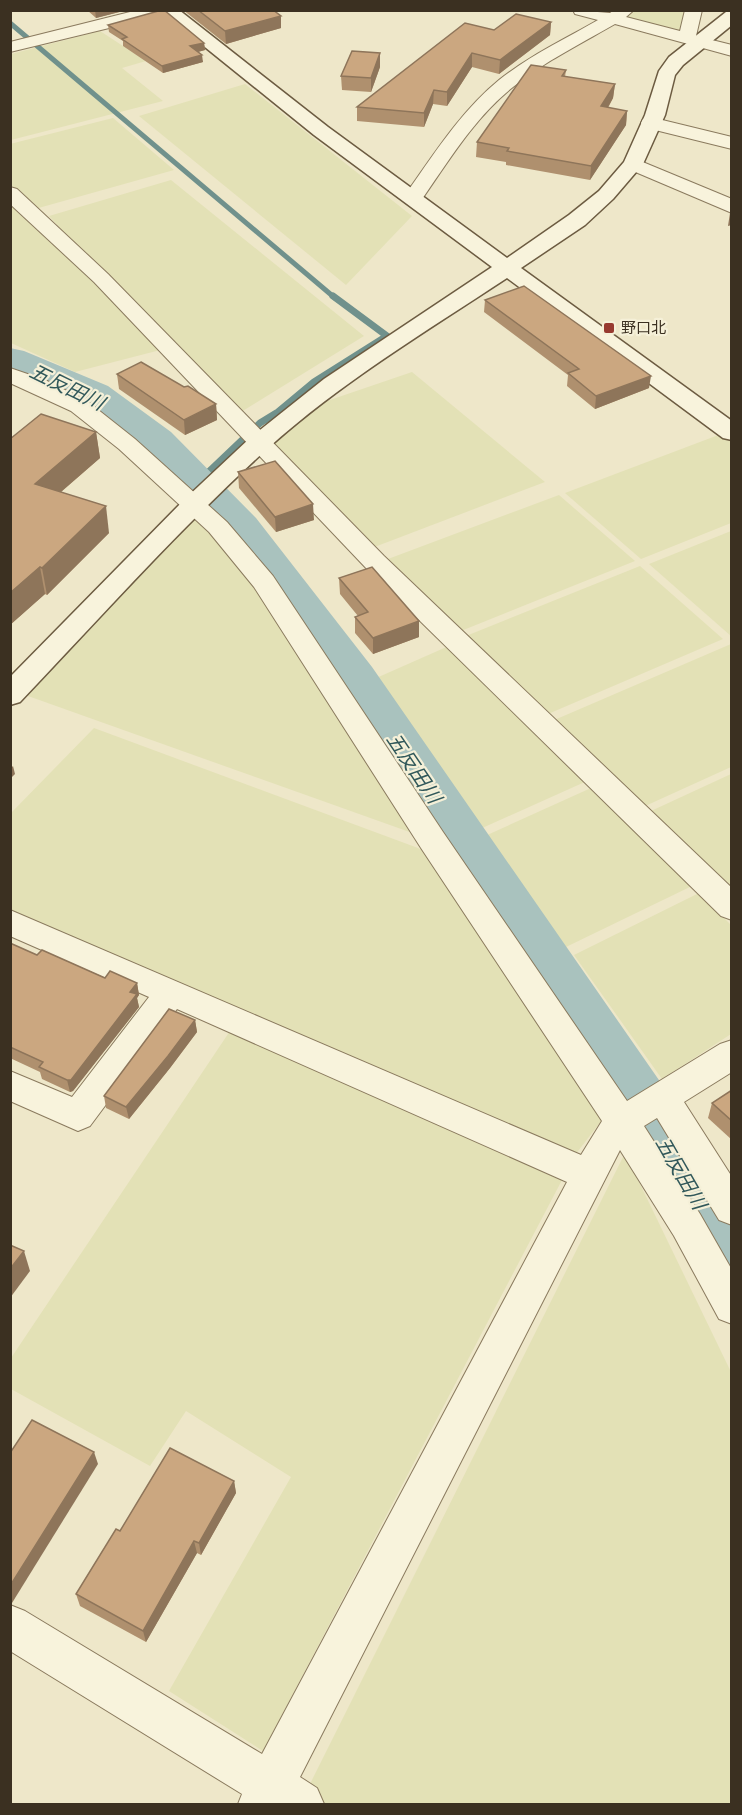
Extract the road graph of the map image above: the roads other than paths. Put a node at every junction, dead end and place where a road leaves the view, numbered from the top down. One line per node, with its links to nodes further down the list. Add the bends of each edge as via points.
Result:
1 (161, 10): 8 (street)
2 (167, 10): 14 (street)
3 (581, 10): 5 (street)
4 (694, 10): 7 (street)
5 (619, 15): 7 (street); 14 (street, via 560,48 492,96 445,151)
6 (732, 16): 7 (street)
7 (692, 40): 9 (street); 10 (street, via 666,75)
8 (16, 46)
9 (732, 51)
10 (650, 123): 11 (street); 12 (street)
11 (732, 143)
12 (633, 164): 15 (street); 16 (street, via 577,220)
13 (10, 193): 19 (street, via 101,278)
14 (413, 198): 16 (street)
15 (732, 207)
16 (507, 266): 18 (street); 19 (street)
17 (10, 375): 20 (street, via 79,406)
18 (732, 433)
19 (252, 437): 20 (street); 22 (street, via 375,562)
20 (204, 496): 21 (street); 28 (street, via 218,527 264,582)
21 (10, 695)
22 (732, 908)
23 (10, 922): 24 (street)
24 (171, 992): 26 (street, via 78,1116); 29 (street)
25 (732, 1054): 27 (street)
26 (10, 1085)
27 (661, 1098): 28 (street); 30 (street)
28 (623, 1122): 29 (street, via 608,1139); 31 (street)
29 (589, 1175): 33 (street)
30 (732, 1209)
31 (732, 1307)
32 (10, 1626): 33 (street)
33 (277, 1798)

